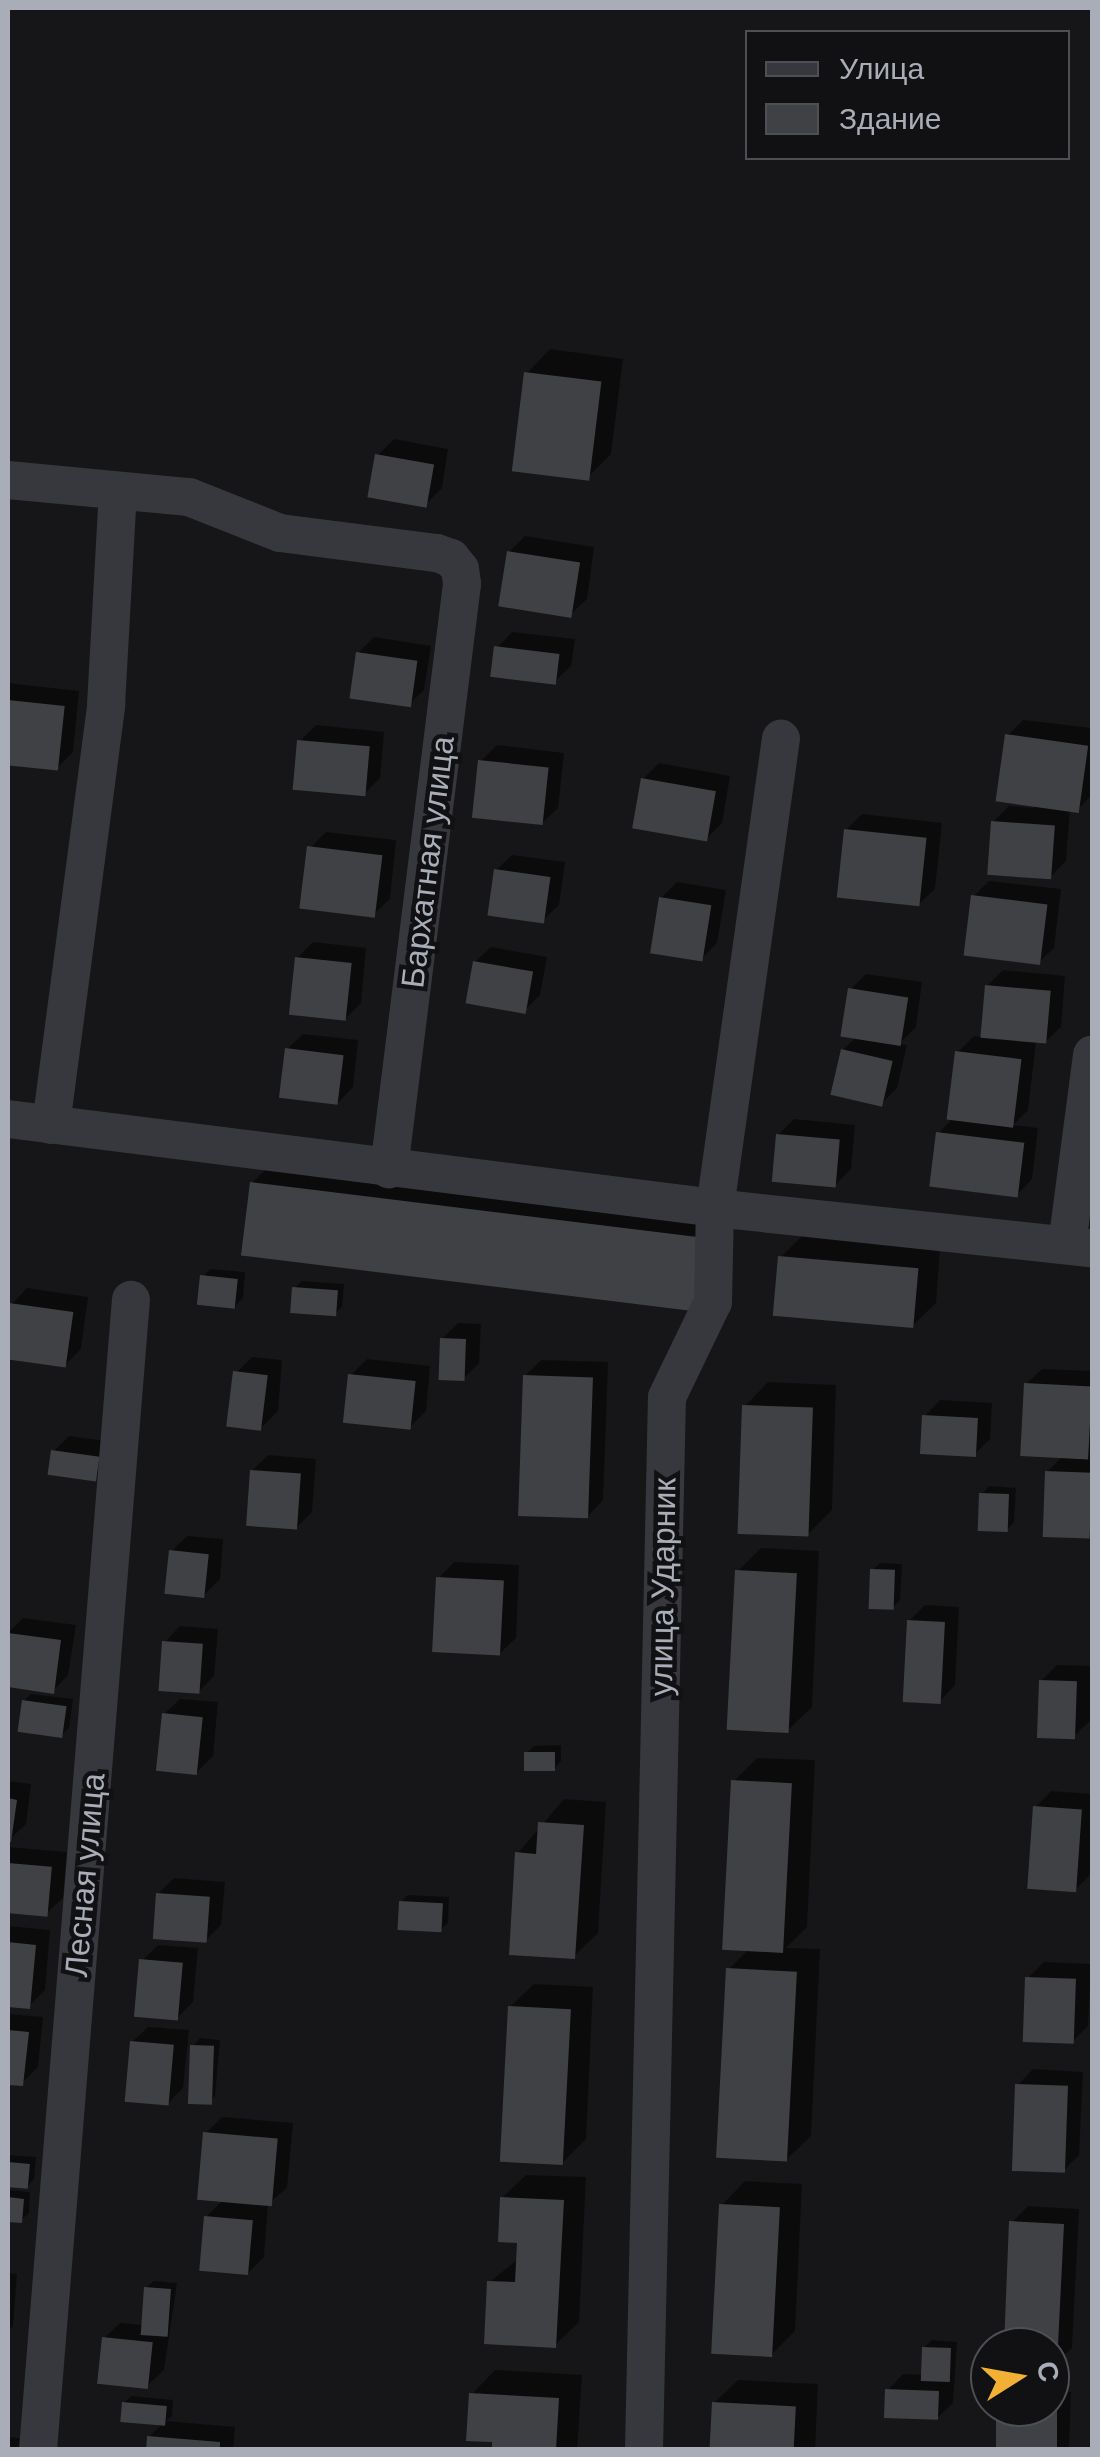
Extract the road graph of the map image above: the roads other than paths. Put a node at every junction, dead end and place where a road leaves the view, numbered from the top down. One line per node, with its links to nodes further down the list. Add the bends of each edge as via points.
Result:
1 (8, 480): 2 (street)
2 (118, 492): 6 (street, via 106,705); 7 (street, Бархатная улица, via 189,497 280,533 451,558 460,569)
3 (781, 739): 8 (street, улица Ударник)
4 (1092, 1054): 9 (street)
5 (8, 1120): 6 (street)
6 (50, 1125): 7 (street)
7 (389, 1168): 8 (street)
8 (715, 1208): 9 (street); 12 (street, улица Ударник, via 713,1302 667,1397)
9 (1080, 1247)
10 (131, 1300): 11 (street, Лесная улица)
11 (38, 2450)
12 (644, 2450)

